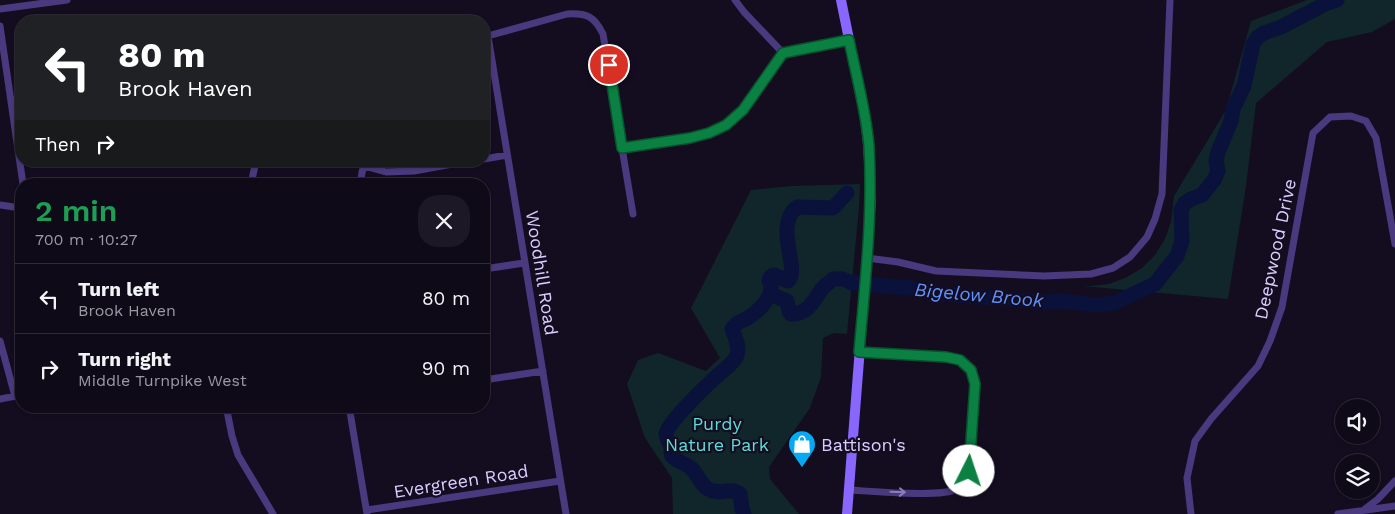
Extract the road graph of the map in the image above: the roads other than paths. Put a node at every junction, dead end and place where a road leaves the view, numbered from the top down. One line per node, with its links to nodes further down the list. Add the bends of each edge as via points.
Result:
1 (67, 0): 5 (street)
2 (735, 0): 10 (street)
3 (841, 0): 8 (main road)
4 (1170, 0): 24 (street, via 1162,194 1147,238 1130,257 1113,268 1091,274 1044,276 936,271)
5 (0, 10)
6 (0, 26): 9 (street)
7 (490, 36): 15 (street, via 567,14 590,16 603,34)
8 (849, 40): 10 (street); 24 (main road, via 868,143)
9 (2, 52): 12 (street)
10 (783, 53): 15 (street, via 743,110 726,125 690,138)
11 (490, 59): 16 (street, Woodhill Road)
12 (11, 100): 13 (street); 14 (street)
13 (15, 100)
14 (15, 128)
15 (622, 148): 22 (street)
16 (507, 154): 17 (street); 25 (street, Woodhill Road)
17 (490, 158)
18 (373, 167): 19 (street, via 386,172)
19 (436, 167)
20 (0, 205): 21 (street)
21 (15, 207)
22 (633, 214)
23 (1395, 244): 45 (street, Deepwood Drive, via 1376,138 1366,121 1351,116 1330,117 1313,133 1282,307 1270,341 1258,366 1195,441 1187,478)
24 (867, 258): 28 (main road)
25 (524, 263): 26 (street); 29 (street, Woodhill Road)
26 (490, 268)
27 (0, 341): 31 (street)
28 (859, 352): 38 (main road); 38 (street, one-way to 28, via 940,494 955,490 964,483 969,471 975,384 971,370 960,360 946,357)
29 (543, 371): 30 (street); 36 (street, Woodhill Road)
30 (490, 379)
31 (15, 387)
32 (15, 396): 33 (street)
33 (0, 399)
34 (227, 413): 42 (street, via 238,455)
35 (350, 413): 41 (street)
36 (560, 481): 41 (street, Evergreen Road); 43 (street, Woodhill Road)
37 (1395, 481): 40 (street)
38 (849, 490): 44 (main road)
39 (1395, 506): 40 (street)
40 (1364, 509): 46 (street)
41 (367, 512)
42 (273, 514)
43 (566, 514)
44 (847, 514)
45 (1191, 514)
46 (1338, 514)

